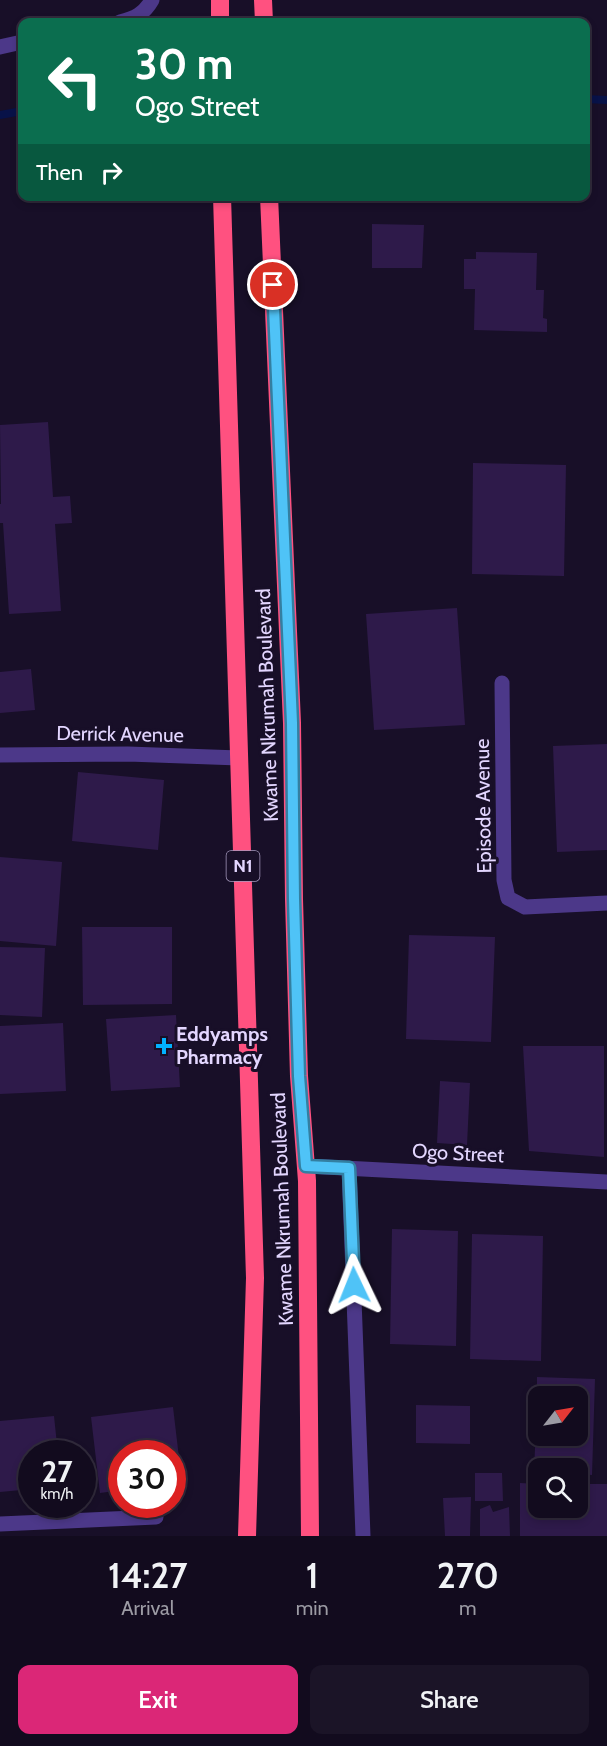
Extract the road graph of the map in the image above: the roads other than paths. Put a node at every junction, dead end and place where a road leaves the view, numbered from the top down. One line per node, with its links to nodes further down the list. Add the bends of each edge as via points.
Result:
1 (152, 0): 2 (street, via 146,10)
2 (132, 18)
3 (18, 43): 4 (street)
4 (0, 47)
5 (222, 201): 9 (highway, Kwame Nkrumah Boulevard / N1)
6 (269, 201): 11 (highway, Kwame Nkrumah Boulevard, via 292,723 299,1064)
7 (502, 683): 10 (street, Episode Avenue, via 504,880 508,898 525,907)
8 (0, 754): 9 (street, Derrick Avenue)
9 (239, 758): 16 (highway, Kwame Nkrumah Boulevard / N1, via 255,1278)
10 (607, 903)
11 (306, 1166): 12 (street, Ogo Street); 17 (highway, Kwame Nkrumah Boulevard)
12 (349, 1168): 13 (street, Ogo Street); 18 (street)
13 (607, 1182)
14 (134, 1518): 15 (street)
15 (0, 1524)
16 (247, 1536)
17 (310, 1536)
18 (363, 1536)

